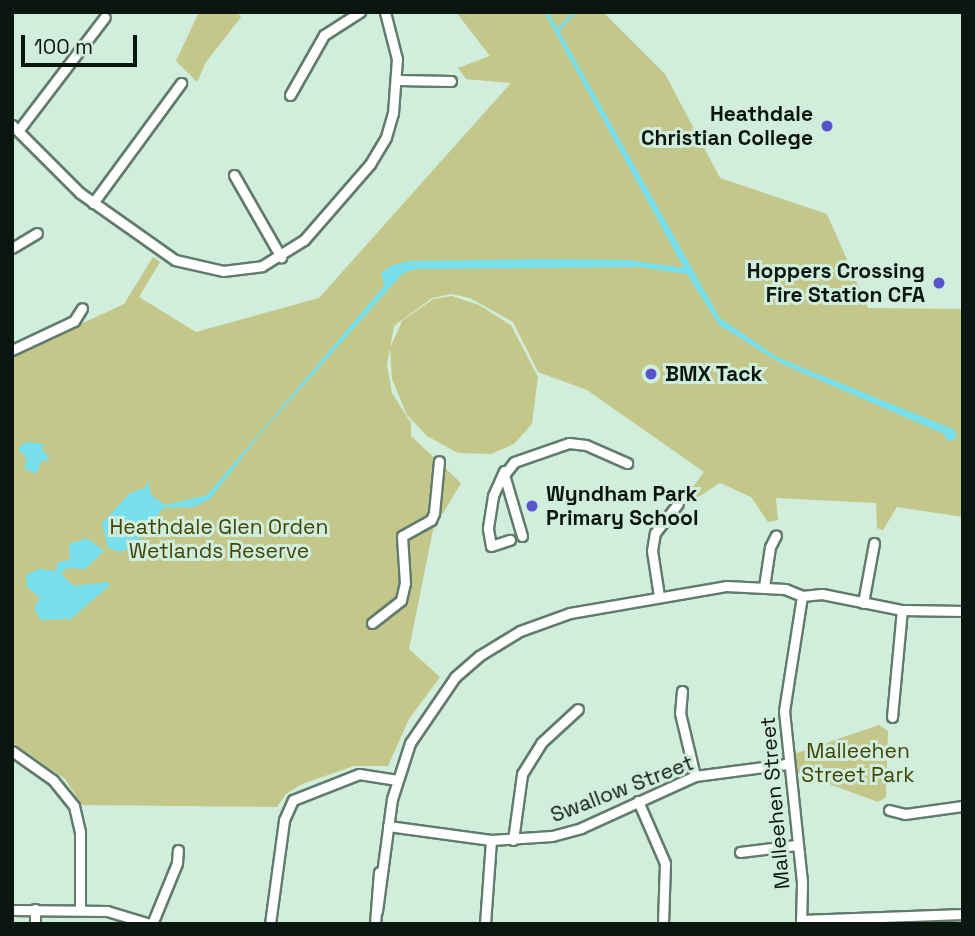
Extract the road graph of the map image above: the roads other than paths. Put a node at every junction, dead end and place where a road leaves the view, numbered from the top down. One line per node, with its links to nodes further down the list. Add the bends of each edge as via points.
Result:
1 (360, 12): 7 (street, via 324,35)
2 (385, 12): 4 (street, via 395,41)
3 (106, 17): 8 (street)
4 (398, 80): 5 (street); 13 (street, via 386,137 370,164 304,240)
5 (451, 81)
6 (181, 83): 10 (street)
7 (290, 95)
8 (15, 128): 10 (street)
9 (234, 175): 13 (street)
10 (93, 204): 13 (street, via 189,266 244,270)
11 (37, 233): 12 (street)
12 (12, 248)
13 (281, 257)
14 (82, 308): 15 (street, via 74,321)
15 (12, 350)
16 (439, 461): 30 (street, via 434,513 402,536 401,600)
17 (627, 463): 18 (street, via 586,445 569,443 521,458)
18 (505, 471): 21 (street); 22 (street, via 493,496 488,528 491,546)
19 (678, 504): 25 (street, via 655,533 652,551)
20 (776, 535): 24 (street)
21 (522, 536)
22 (510, 540)
23 (874, 543): 27 (street)
24 (764, 587): 25 (street, via 726,586); 26 (street)
25 (659, 596): 37 (street, via 546,619 479,656 426,713)
26 (802, 596): 27 (street, via 822,594); 35 (street, Malleehen Street, via 784,711)
27 (863, 603): 28 (street)
28 (902, 610): 29 (street); 33 (street)
29 (963, 611)
30 (372, 622)
31 (682, 691): 36 (street, via 680,713)
32 (578, 709): 43 (street, via 541,743 522,774)
33 (892, 717)
34 (12, 751): 48 (street, via 53,780 74,806 80,832)
35 (786, 764): 36 (street, Swallow Street); 44 (street, Malleehen Street)
36 (695, 776): 38 (street, Swallow Street)
37 (396, 780): 41 (street); 55 (street, via 359,774 293,800 284,820)
38 (638, 801): 43 (street, Swallow Street, via 581,828); 58 (street, via 665,863)
39 (963, 806): 40 (street, via 905,814)
40 (889, 810)
41 (388, 825): 42 (street, Swallow Street); 56 (street, via 377,881)
42 (491, 840): 43 (street, Swallow Street); 57 (street)
43 (513, 840)
44 (797, 845): 46 (street); 52 (street, Malleehen Street)
45 (178, 850): 54 (street, via 177,863)
46 (740, 852)
47 (35, 909): 48 (street); 49 (street); 53 (street)
48 (80, 909): 54 (street, via 116,912)
49 (12, 910)
50 (963, 914): 51 (street)
51 (899, 920): 52 (street)
52 (801, 922)
53 (35, 924)
54 (151, 924)
55 (270, 924)
56 (376, 924)
57 (485, 924)
58 (663, 924)

